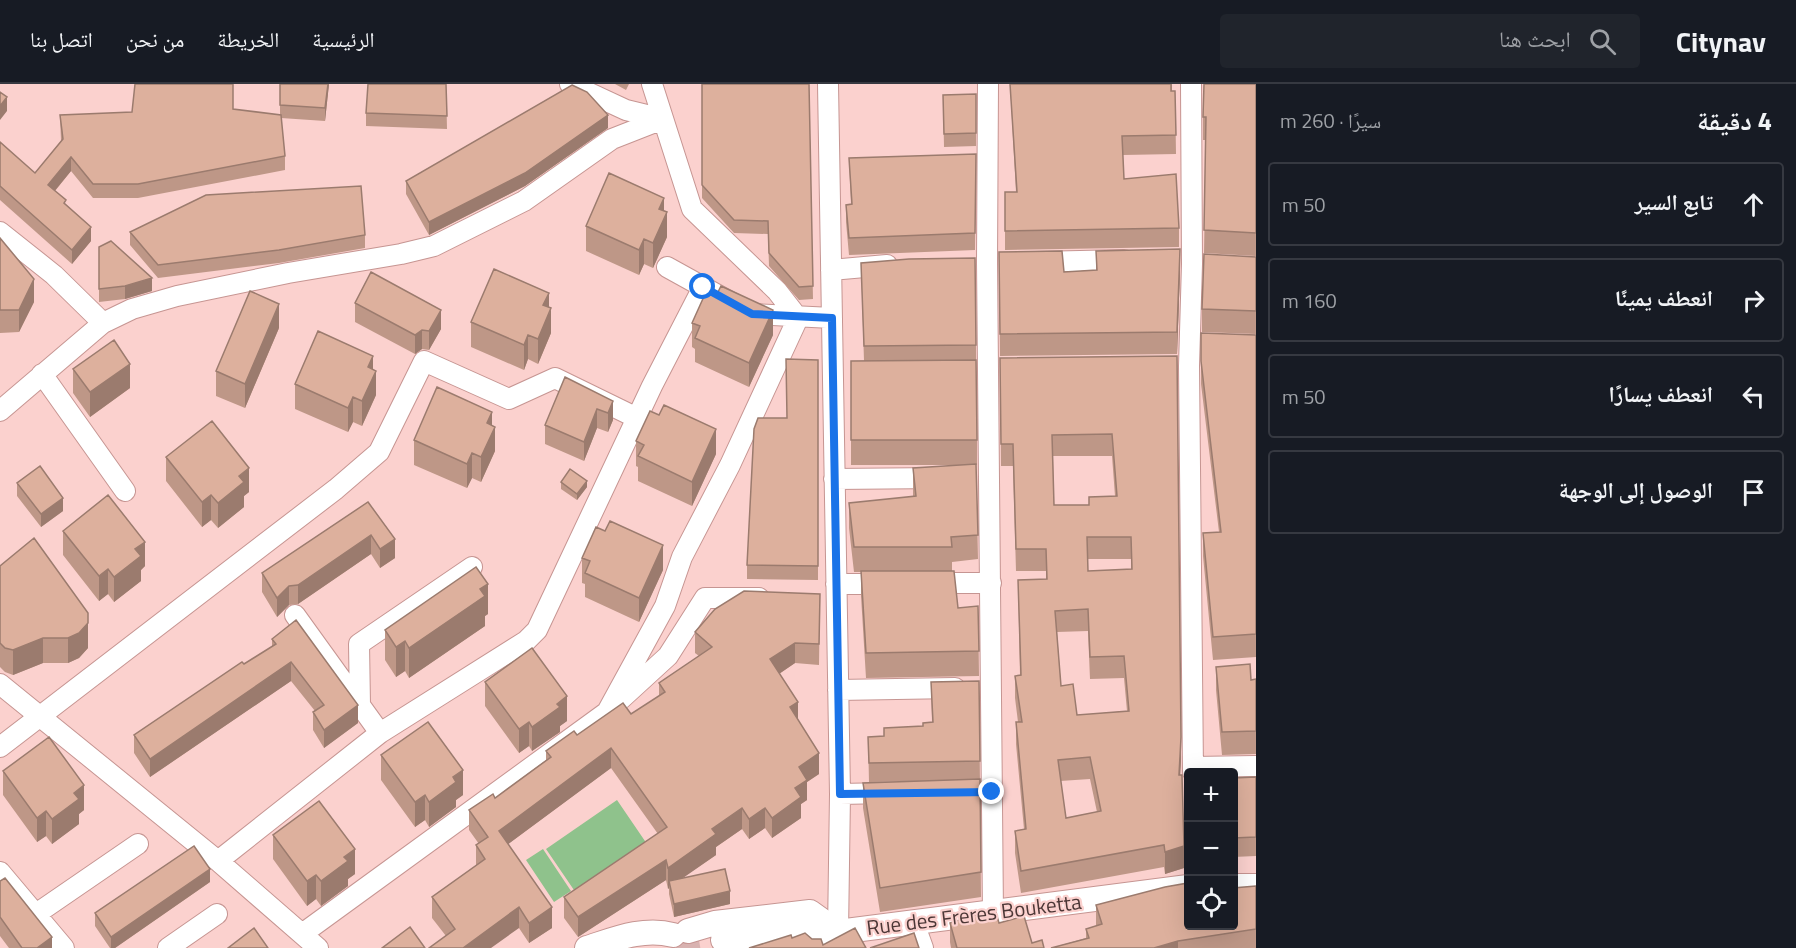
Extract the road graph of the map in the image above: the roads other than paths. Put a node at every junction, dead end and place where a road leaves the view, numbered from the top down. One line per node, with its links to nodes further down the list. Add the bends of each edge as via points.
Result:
1 (570, 84): 6 (street, via 626,110)
2 (828, 84): 10 (street)
3 (988, 84): 7 (street)
4 (1191, 84): 15 (street)
5 (656, 87): 6 (street)
6 (663, 119): 22 (street, via 692,208 777,291); 24 (street, via 612,139 524,201 434,246 177,296 132,309)
7 (986, 158): 8 (street); 14 (street)
8 (964, 159)
9 (851, 162): 10 (street)
10 (829, 163): 20 (street)
11 (0, 232): 24 (street, via 54,275)
12 (1147, 260): 14 (street)
13 (1170, 260): 15 (street)
14 (987, 262): 17 (street); 29 (street)
15 (1192, 262): 18 (street); 25 (street)
16 (908, 263): 20 (street)
17 (964, 263)
18 (1214, 266)
19 (667, 267): 21 (street)
20 (831, 270): 23 (street)
21 (703, 287): 22 (street, via 752,314); 35 (street)
22 (798, 318): 23 (street); 49 (street, via 730,465 682,557 665,606)
23 (832, 318): 32 (street)
24 (102, 324): 31 (street)
25 (1190, 342): 26 (street); 28 (street)
26 (1212, 344)
27 (1166, 366): 28 (street)
28 (1189, 366): 54 (street)
29 (993, 370): 30 (street); 36 (street)
30 (967, 373)
31 (42, 374): 34 (street); 38 (street)
32 (832, 374): 33 (street); 37 (street)
33 (855, 374)
34 (0, 411)
35 (638, 418): 50 (street, via 555,378 509,399 424,361 379,452); 51 (street, via 537,630 526,641)
36 (989, 477): 37 (street); 40 (street)
37 (834, 479): 41 (street)
38 (125, 491)
39 (472, 567): 48 (street, via 359,644)
40 (990, 583): 41 (street); 46 (street)
41 (836, 592): 43 (street); 47 (street)
42 (778, 599): 49 (street, via 705,598 668,656)
43 (813, 599)
44 (295, 615): 48 (street)
45 (0, 684): 50 (street)
46 (991, 688): 47 (street); 57 (street)
47 (838, 690): 59 (street)
48 (360, 705): 51 (street)
49 (607, 712): 71 (street)
50 (39, 716): 52 (street); 61 (street)
51 (380, 733): 61 (street)
52 (0, 747)
53 (1256, 766): 55 (street)
54 (1193, 768)
55 (1224, 768)
56 (969, 792): 57 (street)
57 (992, 792): 68 (street)
58 (910, 793): 59 (street)
59 (840, 794): 70 (street)
60 (138, 844): 66 (street)
61 (218, 861): 71 (street)
62 (0, 872): 66 (street)
63 (1238, 886): 64 (main road)
64 (1256, 886)
65 (1184, 888): 68 (main road, Rue des Frères Bouketta)
66 (36, 914): 74 (street)
67 (217, 914): 75 (street)
68 (993, 914): 69 (main road, Rue des Frères Bouketta)
69 (914, 922): 70 (main road, Rue des Frères Bouketta); 79 (street)
70 (838, 932): 72 (main road, via 810,912 715,923); 73 (main road, Rue des Frères Bouketta, via 817,930); 78 (main road)
71 (302, 934): 76 (street)
72 (676, 938): 73 (main road, via 701,937); 77 (main road, via 657,931 647,932)
73 (714, 944)
74 (64, 948)
75 (168, 948)
76 (318, 948)
77 (587, 948)
78 (817, 948)
79 (923, 948)

